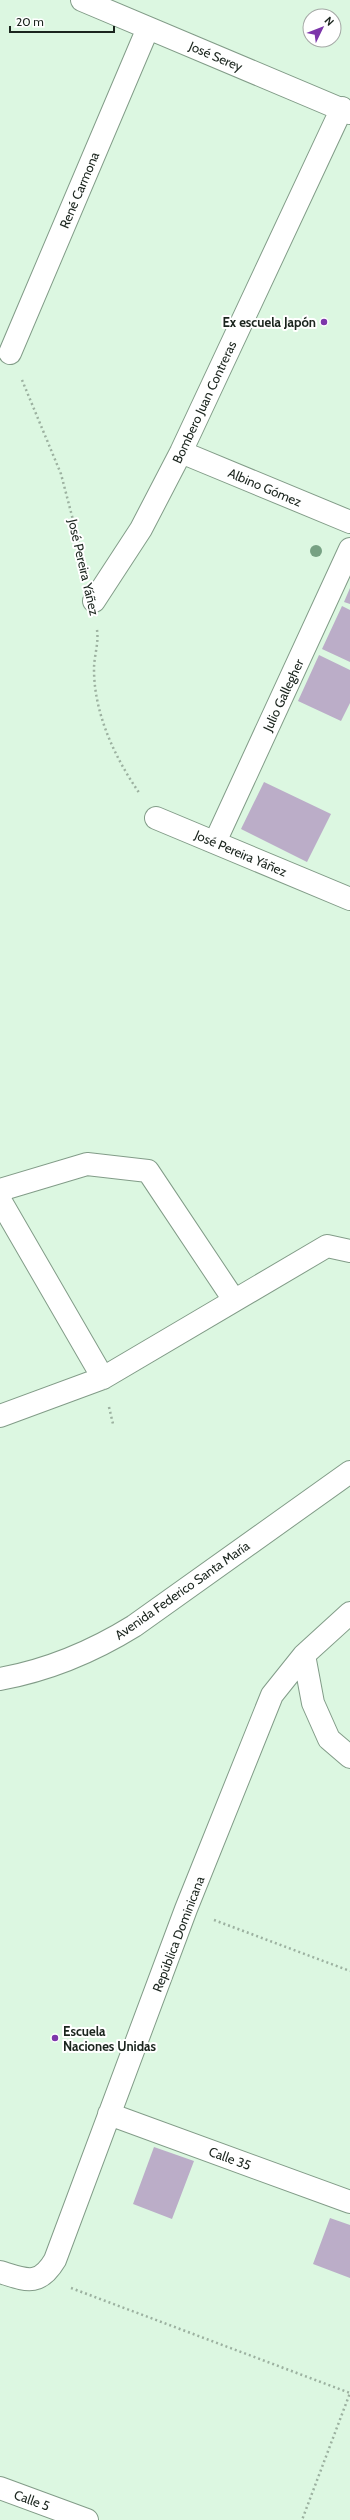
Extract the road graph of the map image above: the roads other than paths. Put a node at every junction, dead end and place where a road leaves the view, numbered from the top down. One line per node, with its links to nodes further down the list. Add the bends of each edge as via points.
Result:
1 (82, 0): 2 (street, José Serey)
2 (148, 28): 3 (street, José Serey); 4 (street, René Carmona)
3 (346, 111): 5 (street, Bombero Juan Contreras)
4 (10, 352)
5 (181, 452): 6 (street, Albino Gómez); 8 (street, Bombero Juan Contreras, via 141,529)
6 (350, 522)
7 (350, 549): 10 (street, Julio Gallegher)
8 (94, 601)
9 (156, 818): 10 (street, José Pereira Yáñez)
10 (215, 842): 11 (street, José Pereira Yáñez)
11 (350, 899)
12 (0, 1190): 15 (street, via 87,1164 148,1171)
13 (0, 1200): 16 (street)
14 (350, 1251): 15 (street, via 327,1246)
15 (234, 1300): 16 (street)
16 (103, 1378): 17 (street)
17 (0, 1416)
18 (350, 1472): 21 (street, Avenida Federico Santa María, via 134,1626 107,1642 61,1663)
19 (350, 1614): 20 (street, República Dominicana)
20 (304, 1655): 22 (street, via 314,1703 328,1739); 23 (street, República Dominicana, via 272,1695 186,1910)
21 (0, 1678)
22 (350, 1757)
23 (109, 2114): 24 (street, Calle 35); 25 (street, República Dominicana, via 55,2260 42,2277 26,2280)
24 (350, 2202)
25 (0, 2272)
26 (0, 2488): 27 (street, Calle 5)
27 (87, 2520)

